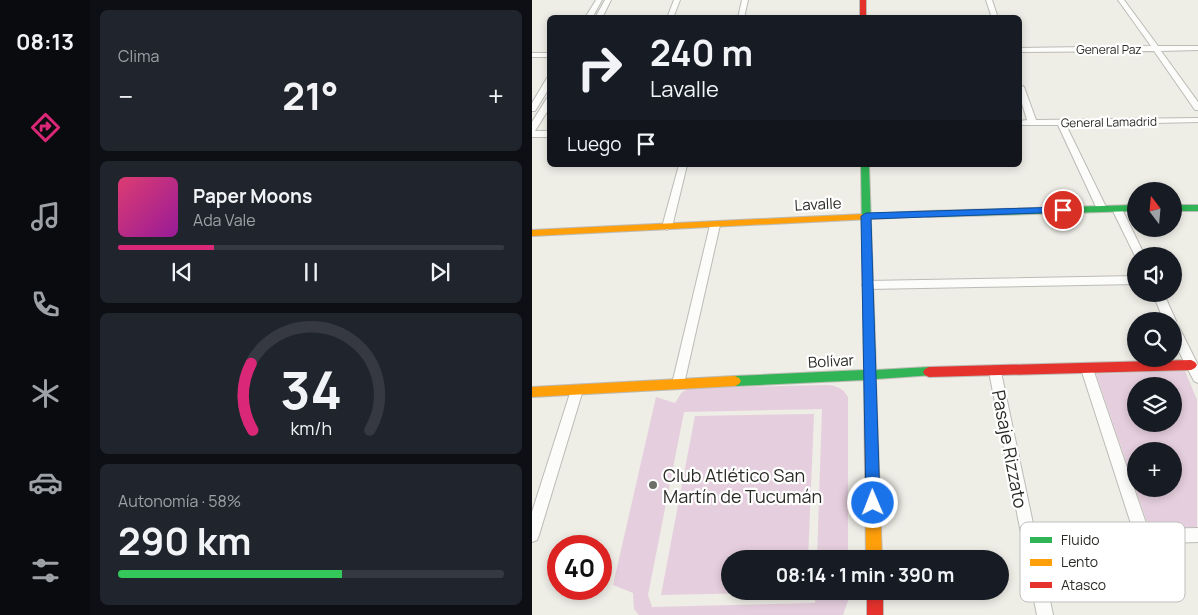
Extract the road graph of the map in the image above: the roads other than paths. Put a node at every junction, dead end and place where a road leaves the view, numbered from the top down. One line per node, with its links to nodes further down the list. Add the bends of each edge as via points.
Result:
1 (599, 0): 8 (street)
2 (608, 0): 9 (street)
3 (677, 0): 10 (street)
4 (744, 0): 11 (street)
5 (863, 0): 12 (street)
6 (989, 0): 13 (street)
7 (1121, 0): 15 (street)
8 (590, 15)
9 (600, 15)
10 (671, 15)
11 (742, 15)
12 (863, 15)
13 (994, 15)
14 (1198, 48): 15 (street, General Paz)
15 (1155, 49): 16 (street, General Paz); 22 (street)
16 (1022, 50)
17 (532, 55): 18 (street)
18 (547, 55)
19 (547, 85): 23 (street)
20 (1022, 93): 25 (street)
21 (547, 105): 28 (street)
22 (1198, 108)
23 (532, 109)
24 (1198, 120): 26 (street, General Lamadrid)
25 (1032, 122): 26 (street, General Lamadrid); 27 (street, General Lamadrid)
26 (1061, 122): 36 (street)
27 (1022, 123)
28 (532, 129)
29 (532, 134): 30 (street)
30 (547, 134)
31 (682, 167): 40 (street)
32 (865, 167): 38 (street)
33 (1127, 208): 37 (street, Lavalle)
34 (1182, 208): 35 (street)
35 (1198, 208)
36 (1102, 209): 37 (street, Lavalle); 38 (street, Lavalle)
37 (1117, 209): 42 (street)
38 (866, 216): 39 (street, Lavalle); 44 (street)
39 (715, 225): 40 (street, Lavalle); 51 (street)
40 (667, 227): 41 (street, Lavalle)
41 (532, 233)
42 (1136, 247)
43 (1127, 280): 44 (street)
44 (867, 284): 49 (street)
45 (1182, 346): 46 (street)
46 (1191, 365): 47 (street, Bolívar); 50 (street)
47 (1086, 369): 48 (street, Bolívar); 55 (street)
48 (995, 372): 49 (street, Bolívar); 54 (street, Pasaje Rizzato)
49 (871, 374): 51 (street, Bolívar); 59 (street)
50 (1198, 378)
51 (678, 384): 52 (street, Bolívar)
52 (577, 390): 53 (street, Bolívar); 58 (street)
53 (532, 392)
54 (1024, 522)
55 (1138, 522)
56 (1185, 535): 57 (street)
57 (1198, 535)
58 (532, 536)
59 (874, 550)
60 (875, 600): 62 (street)
61 (1042, 602): 63 (street, Pasaje Rizzato)
62 (875, 615)
63 (1045, 615)

